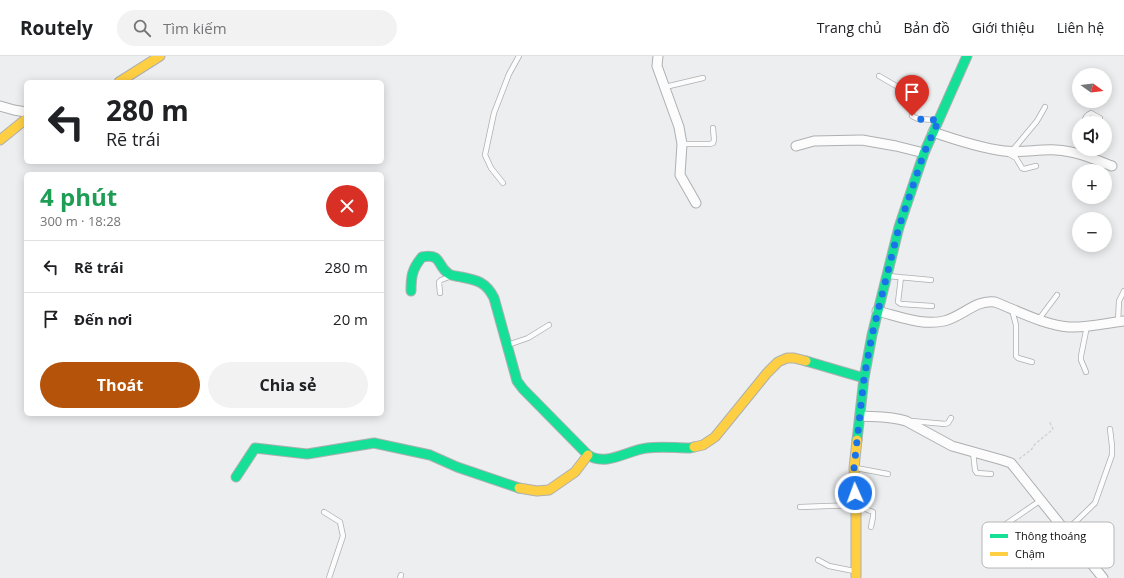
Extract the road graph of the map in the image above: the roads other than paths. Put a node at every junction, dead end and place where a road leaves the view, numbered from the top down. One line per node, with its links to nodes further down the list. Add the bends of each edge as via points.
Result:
1 (160, 56): 7 (street)
2 (519, 56): 27 (lane, via 494,113 485,155)
3 (658, 56): 8 (street, via 657,66)
4 (967, 56): 15 (street)
5 (879, 76): 15 (lane, via 917,98 912,116 918,119)
6 (703, 78): 8 (lane)
7 (122, 80)
8 (665, 87): 19 (street)
9 (0, 106): 11 (street)
10 (1045, 107): 21 (lane, via 1037,121)
11 (24, 112)
12 (1086, 116): 13 (lane, via 1091,113)
13 (1096, 116)
14 (24, 120): 18 (street)
15 (939, 120): 17 (street)
16 (713, 128): 19 (lane, via 714,140 710,144)
17 (933, 132): 21 (street, via 963,142); 23 (street)
18 (0, 140)
19 (682, 144): 28 (street, via 680,174)
20 (796, 146): 23 (street, via 814,141 862,140)
21 (1008, 151): 22 (street); 26 (lane, via 1022,168)
22 (1072, 151)
23 (924, 153): 30 (street, via 899,227)
24 (1088, 156): 25 (street)
25 (1107, 164)
26 (1036, 166)
27 (503, 183)
28 (696, 203)
29 (456, 276): 33 (street, via 446,271 435,257 422,257 412,272); 35 (lane, via 440,280); 44 (street, via 476,280 490,290)
30 (886, 276): 31 (lane); 39 (street)
31 (901, 277): 32 (lane); 37 (lane, via 898,302)
32 (932, 280)
33 (411, 291)
34 (1124, 291): 41 (lane, via 1119,301)
35 (440, 293)
36 (1057, 294): 40 (lane)
37 (932, 306)
38 (1012, 309): 39 (street, via 995,302 982,302 954,317 935,322); 40 (street); 45 (lane, via 1016,325 1016,356)
39 (877, 311): 47 (street)
40 (1039, 320): 43 (street, via 1058,326)
41 (1121, 321): 43 (street)
42 (549, 325): 44 (lane, via 528,338)
43 (1087, 326): 46 (lane, via 1081,356)
44 (506, 345): 53 (street, via 517,381)
45 (1032, 362)
46 (1086, 372)
47 (864, 378): 48 (street); 53 (street, via 787,358 778,362 715,437 703,445 690,448 644,448 603,460)
48 (860, 416): 50 (street, via 892,417); 54 (street)
49 (950, 418): 50 (lane, via 948,423 941,425)
50 (906, 421): 52 (street, via 952,446)
51 (1110, 429): 64 (lane, via 1112,455 1095,503)
52 (973, 452): 56 (lane, via 975,470); 58 (street, via 1012,464)
53 (588, 455): 57 (street, via 575,472 549,490 537,491 485,477 430,455 374,443 307,454 255,448)
54 (854, 468): 55 (lane); 59 (street)
55 (888, 474)
56 (991, 474)
57 (236, 477)
58 (1041, 500): 62 (lane); 63 (street)
59 (856, 505): 60 (lane); 65 (lane, via 873,512); 68 (street)
60 (800, 507)
61 (324, 512): 69 (lane, via 340,522 343,532)
62 (1009, 522)
63 (1059, 522)
64 (1075, 522)
65 (871, 527)
66 (818, 560): 68 (lane)
67 (1095, 568): 70 (street)
68 (856, 575)
69 (329, 578)
70 (1103, 578)

